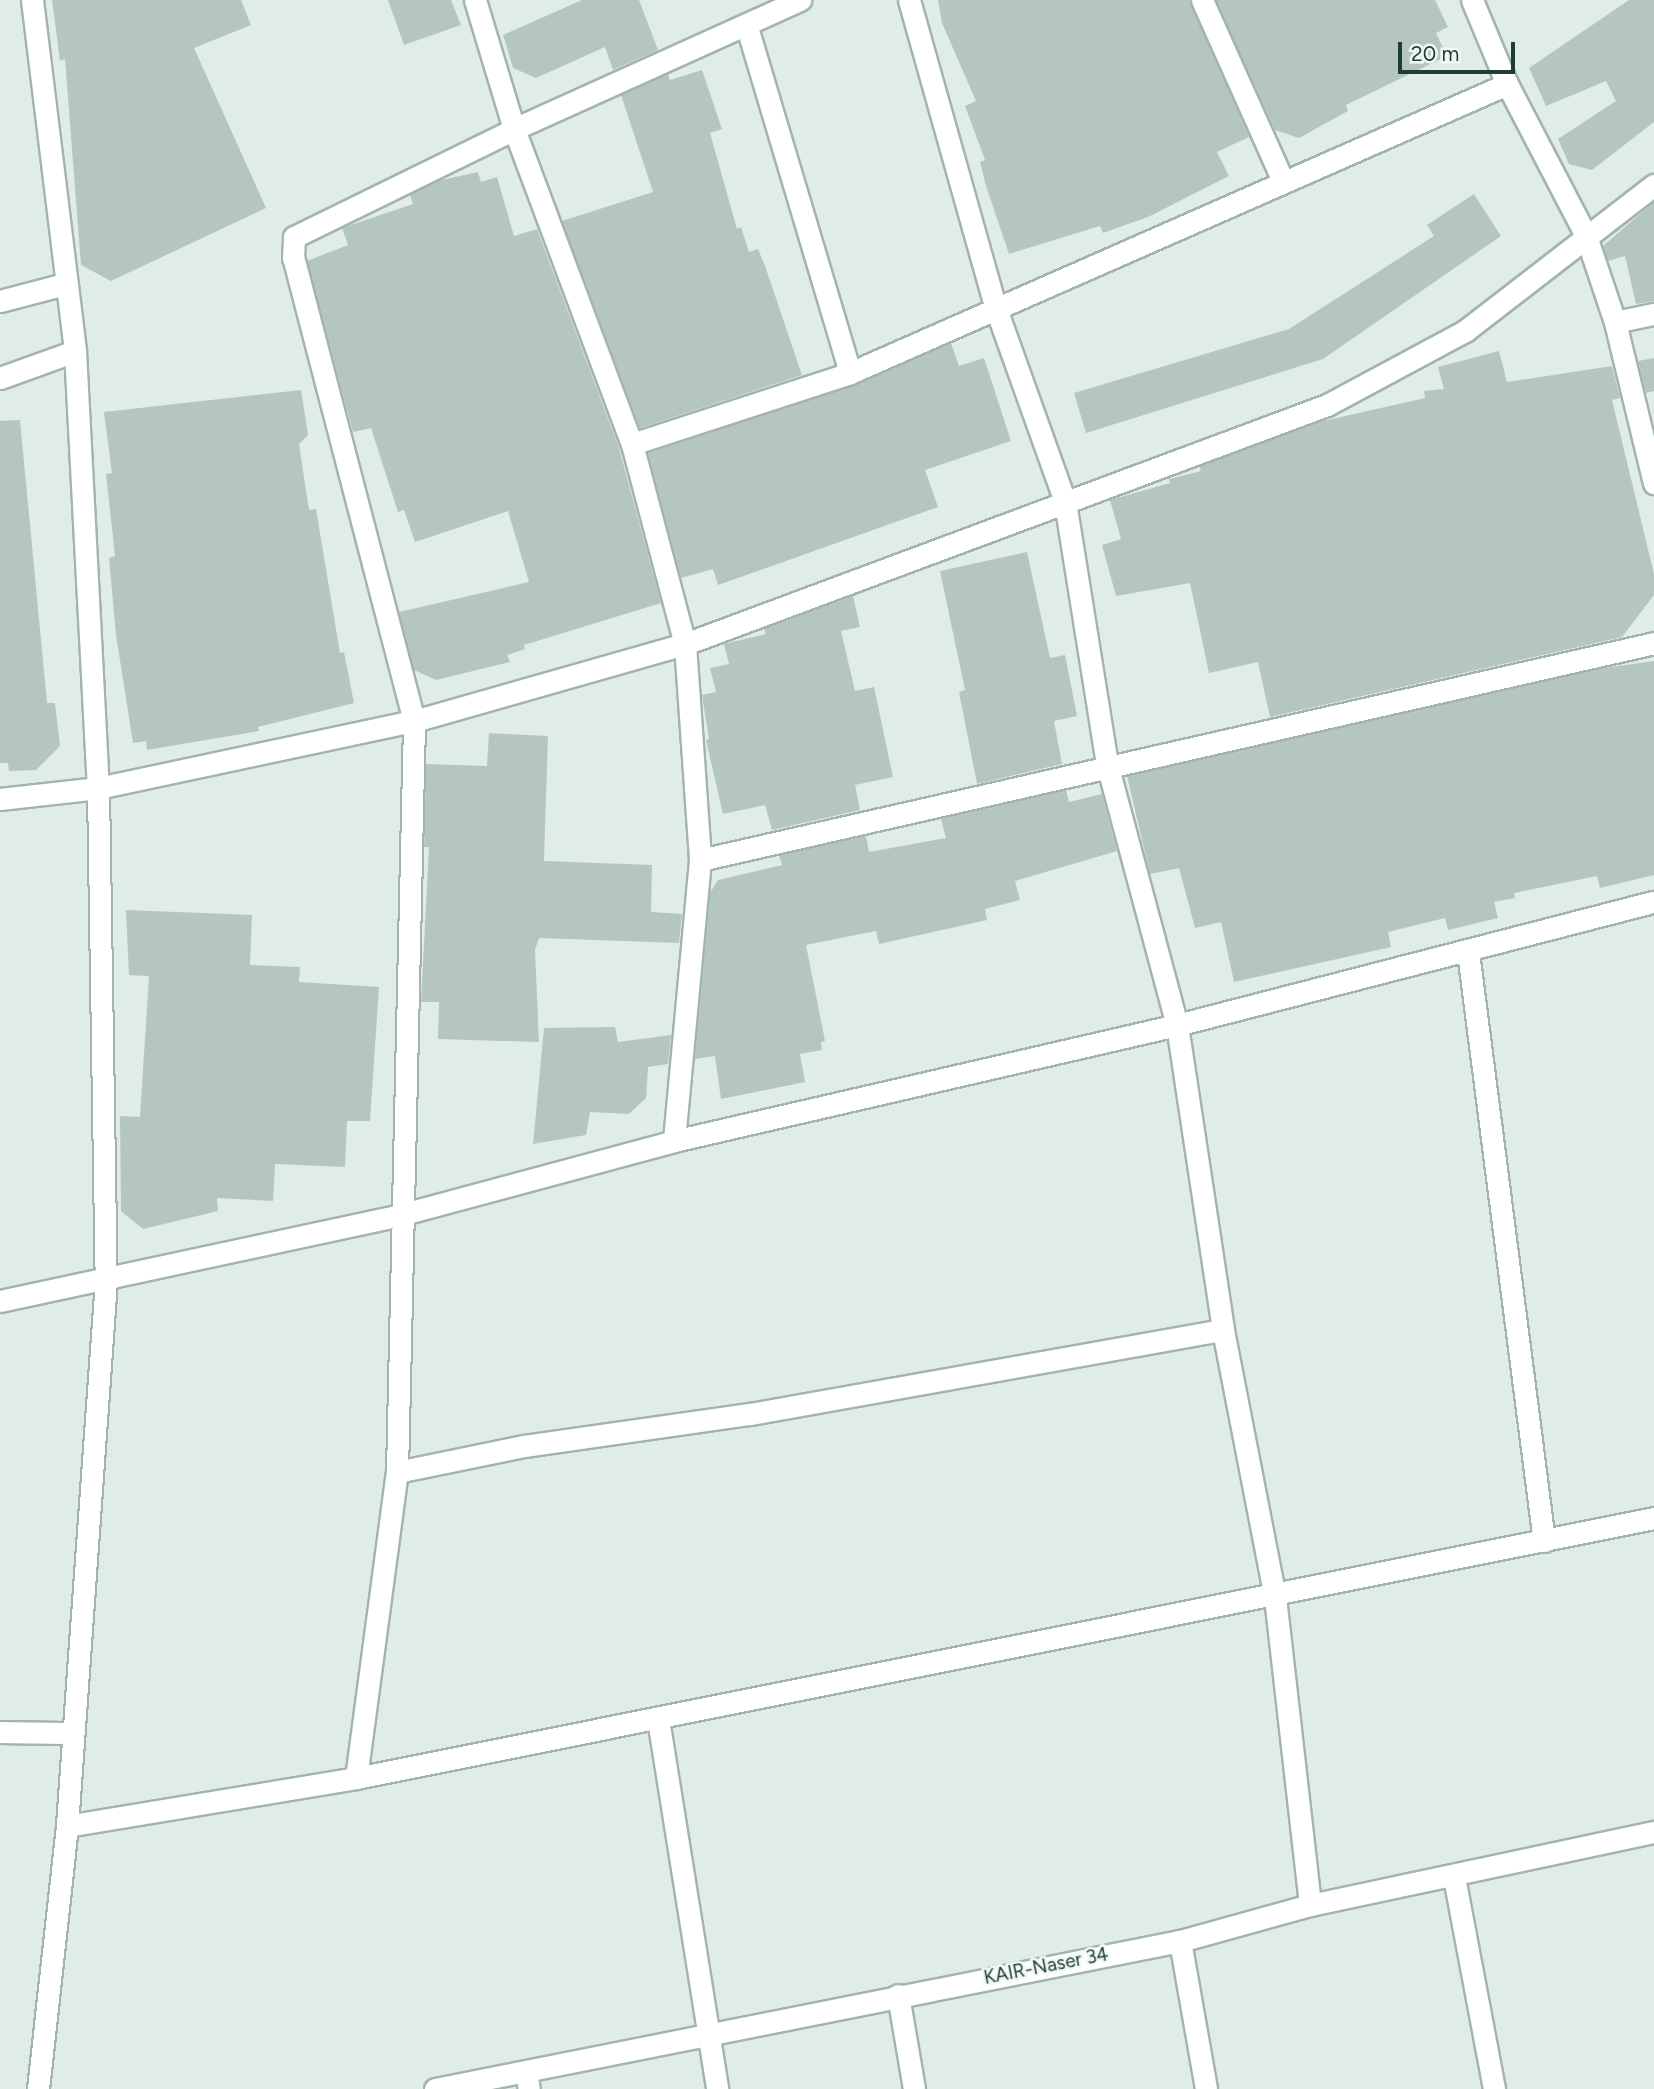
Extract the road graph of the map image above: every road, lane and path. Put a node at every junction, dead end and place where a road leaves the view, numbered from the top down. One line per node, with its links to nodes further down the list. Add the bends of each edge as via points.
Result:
1 (32, 0): 13 (street)
2 (475, 0): 9 (street)
3 (800, 0): 7 (street)
4 (909, 0): 15 (street)
5 (1202, 0): 10 (street)
6 (1472, 0): 8 (street)
7 (747, 27): 9 (street); 19 (street)
8 (1507, 84): 10 (street); 12 (street)
9 (513, 128): 21 (street); 26 (street, via 294,237 293,258)
10 (1283, 181): 15 (street)
11 (1654, 185): 12 (street)
12 (1586, 236): 17 (street); 23 (street, via 1465,331 1420,358 1327,405)
13 (65, 284): 14 (street); 18 (street)
14 (0, 301)
15 (995, 306): 19 (street); 23 (street)
16 (1654, 314): 17 (street)
17 (1615, 322): 22 (street)
18 (75, 351): 20 (street); 28 (street)
19 (850, 373): 21 (street)
20 (0, 378)
21 (632, 444): 25 (street)
22 (1654, 483)
23 (1065, 502): 25 (street); 27 (street)
24 (1654, 643): 27 (street)
25 (685, 644): 26 (street); 30 (street)
26 (414, 721): 28 (street); 35 (street)
27 (1107, 764): 30 (street); 33 (street)
28 (98, 788): 29 (street); 36 (street)
29 (0, 799)
30 (700, 860): 34 (street)
31 (1654, 902): 32 (street)
32 (1468, 952): 33 (street); 41 (street)
33 (1177, 1025): 34 (street); 38 (street)
34 (674, 1141): 35 (street)
35 (400, 1215): 36 (street); 39 (street)
36 (106, 1280): 37 (street); 45 (street)
37 (0, 1301)
38 (1223, 1330): 39 (street, via 750,1414 524,1446); 42 (street)
39 (397, 1472): 46 (street)
40 (1654, 1518): 41 (street)
41 (1544, 1541): 42 (street)
42 (1275, 1597): 43 (street); 50 (street)
43 (658, 1719): 46 (street); 53 (street)
44 (0, 1732): 45 (street)
45 (71, 1733): 47 (street)
46 (356, 1778): 47 (street)
47 (67, 1826): 55 (street)
48 (1654, 1832): 49 (street, KAIR-Naser 34)
49 (1454, 1877): 50 (street, KAIR-Naser 34); 60 (street)
50 (1310, 1905): 51 (street, KAIR-Naser 34)
51 (1180, 1941): 52 (street, KAIR-Naser 34); 59 (street)
52 (898, 1995): 53 (street, KAIR-Naser 34); 58 (street)
53 (707, 2034): 54 (street, KAIR-Naser 34); 57 (street)
54 (527, 2080): 56 (street, KAIR-Naser 34)
55 (38, 2089)
56 (435, 2089)
57 (718, 2089)
58 (914, 2089)
59 (1206, 2089)
60 (1494, 2089)

